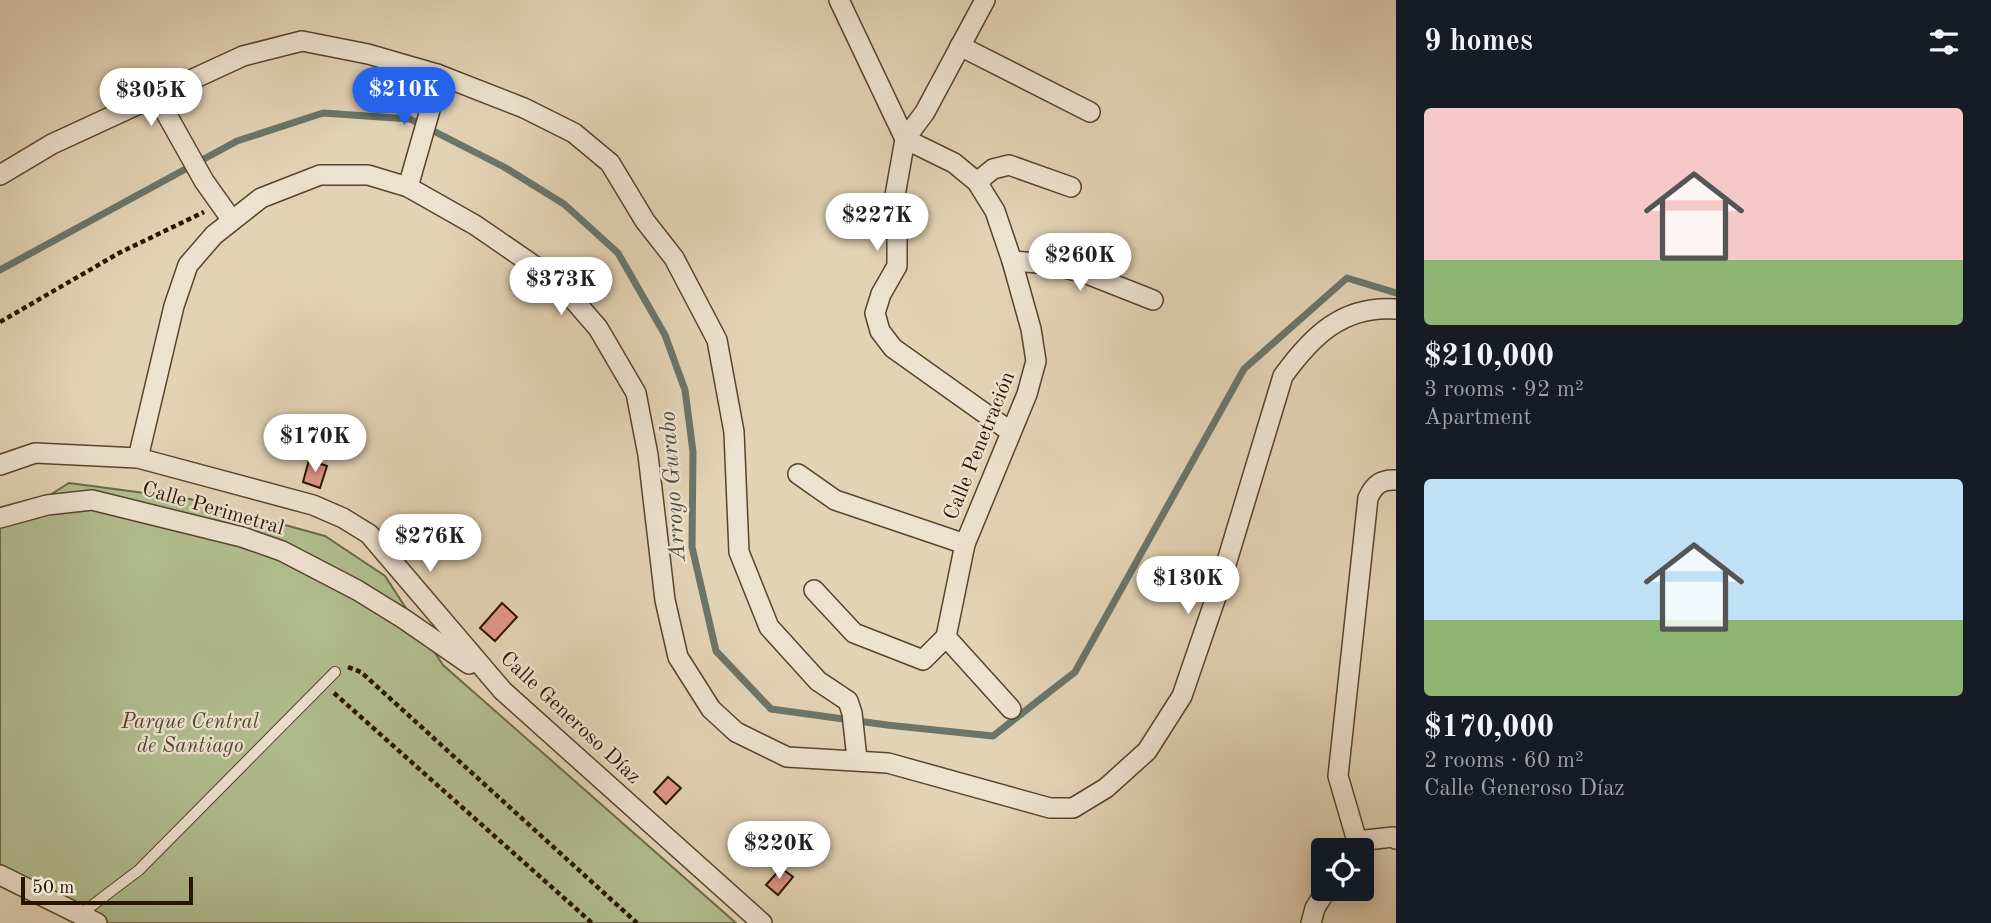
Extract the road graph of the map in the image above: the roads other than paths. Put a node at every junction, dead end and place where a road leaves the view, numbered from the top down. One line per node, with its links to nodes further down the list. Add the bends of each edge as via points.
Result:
1 (839, 0): 7 (street)
2 (985, 0): 3 (street)
3 (960, 46): 6 (street); 7 (street, via 925,113)
4 (437, 74): 5 (street, via 302,41 243,56); 10 (street); 28 (street, via 574,133 610,163 674,258 717,340 734,432 739,552 769,627 818,681 848,701)
5 (157, 97): 8 (street, via 52,144); 12 (street)
6 (1090, 112)
7 (905, 139): 9 (street, Calle Penetración, via 954,163); 16 (street, via 894,207 897,266 875,313 880,331 893,348)
8 (0, 175)
9 (977, 182): 11 (street, via 993,169 1009,165); 13 (street, Calle Penetración, via 995,211)
10 (408, 187): 12 (street, via 368,174 320,175); 28 (street, via 475,225 558,282 597,328 636,393 665,600 678,657 711,709 736,732 787,757)
11 (1071, 187)
12 (226, 212): 17 (street, via 188,265)
13 (1012, 261): 14 (street, via 1050,264 1087,274); 16 (street, Calle Penetración, via 1036,361)
14 (1153, 300)
15 (1396, 309): 28 (street, via 1373,309 1333,323 1304,346 1283,376 1182,696 1147,751 1106,788 1073,808 1050,808 888,763)
16 (1011, 432): 22 (street, Calle Penetración)
17 (138, 458): 18 (street, Calle Generoso Díaz, via 35,453); 26 (street, Calle Generoso Díaz, via 313,505 369,534)
18 (0, 465)
19 (798, 474): 22 (street, via 835,500)
20 (1396, 480): 29 (street, via 1381,481 1368,498 1338,776)
21 (0, 518): 26 (street, Calle Perimetral, via 47,505 92,500 242,537 282,551 404,619)
22 (965, 544): 24 (street, Calle Penetración)
23 (814, 590): 24 (street, via 855,633 886,647 923,660)
24 (946, 637): 27 (street)
25 (335, 672): 34 (lane, via 139,870)
26 (503, 691): 35 (street, Calle Generoso Díaz)
27 (1011, 709)
28 (857, 760)
29 (1352, 838)
30 (1396, 839): 31 (street)
31 (1374, 841)
32 (0, 875): 34 (street)
33 (1319, 901): 36 (street)
34 (82, 920)
35 (761, 923)
36 (1311, 923)

